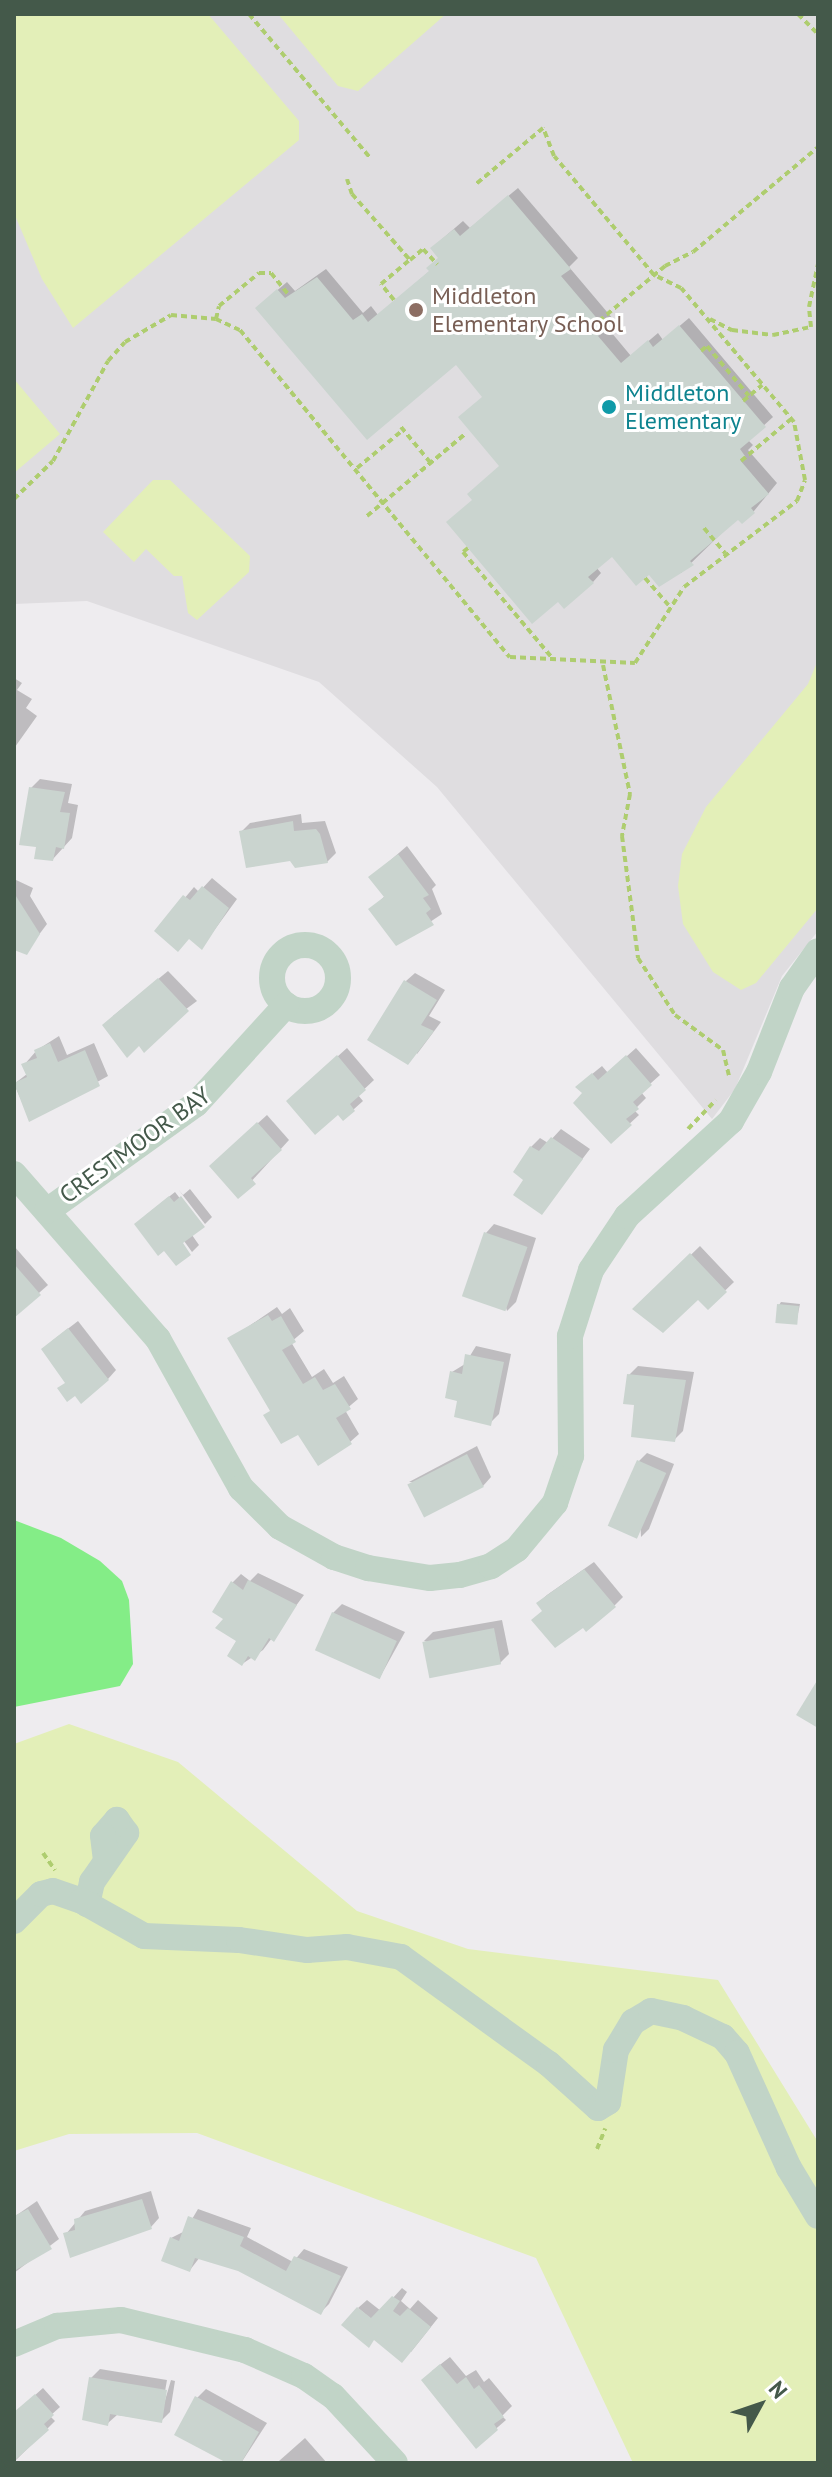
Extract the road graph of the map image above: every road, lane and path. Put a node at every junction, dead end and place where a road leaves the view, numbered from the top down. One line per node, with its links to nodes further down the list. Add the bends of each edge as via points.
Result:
1 (249, 14): 5 (path)
2 (798, 14): 3 (path)
3 (818, 34)
4 (818, 147): 11 (path, via 693,252)
5 (371, 159)
6 (347, 179): 8 (path, via 352,194)
7 (476, 184): 11 (path, via 543,128 554,156)
8 (410, 260): 9 (path, via 423,249); 13 (path, via 381,284)
9 (437, 264)
10 (818, 264): 14 (path, via 809,307 811,327 773,335 732,330)
11 (654, 275): 14 (path, via 679,286); 16 (path)
12 (289, 295): 15 (path, via 271,273 259,273 219,306)
13 (394, 300)
14 (705, 316): 18 (path)
15 (216, 319): 25 (path, via 240,330); 26 (path, via 171,315 133,336 108,361 53,461)
16 (599, 321)
17 (701, 351): 19 (path, via 707,346)
18 (762, 385): 19 (path); 21 (path)
19 (749, 396): 20 (path)
20 (743, 401)
21 (791, 419): 23 (path); 31 (path, via 804,475 801,494 788,511)
22 (465, 434): 24 (path)
23 (741, 461)
24 (431, 463): 25 (path, via 402,428); 27 (path)
25 (357, 468): 27 (path)
26 (14, 499)
27 (385, 501): 28 (path); 36 (path, via 510,657)
28 (367, 516)
29 (704, 528): 31 (path)
30 (468, 548): 34 (path, via 463,552)
31 (725, 553): 35 (path, via 684,587)
32 (645, 578): 35 (path)
33 (511, 598): 34 (path)
34 (505, 603): 36 (path)
35 (671, 608): 37 (path, via 635,663)
36 (554, 660): 37 (path)
37 (603, 665): 40 (path, via 630,794 622,836 638,958 675,1015 723,1050 730,1072)
38 (818, 951): 44 (street, via 792,988 759,1072 731,1121 627,1216 591,1270 570,1336 571,1456 566,1480 539,1526 491,1566 460,1575 397,1574 334,1557 280,1527 241,1488 158,1339)
39 (286, 1005): 44 (street, CRESTMOOR BAY, via 196,1104)
40 (726, 1085)
41 (718, 1098): 42 (path)
42 (686, 1126)
43 (14, 1174): 44 (street)
44 (47, 1211)
45 (106, 1860): 46 (street, via 92,1882)
46 (87, 1904): 47 (street, via 53,1891 41,1894); 48 (street, via 144,1936 239,1940 307,1950 347,1947 401,1957 549,2064 598,2108 608,2102 620,2042 643,2014 661,2012 711,2029 737,2053 789,2168)
47 (14, 1921)
48 (818, 2216)
49 (14, 2344): 50 (street, via 57,2326 121,2320 245,2350 304,2376 333,2396)
50 (395, 2463)

